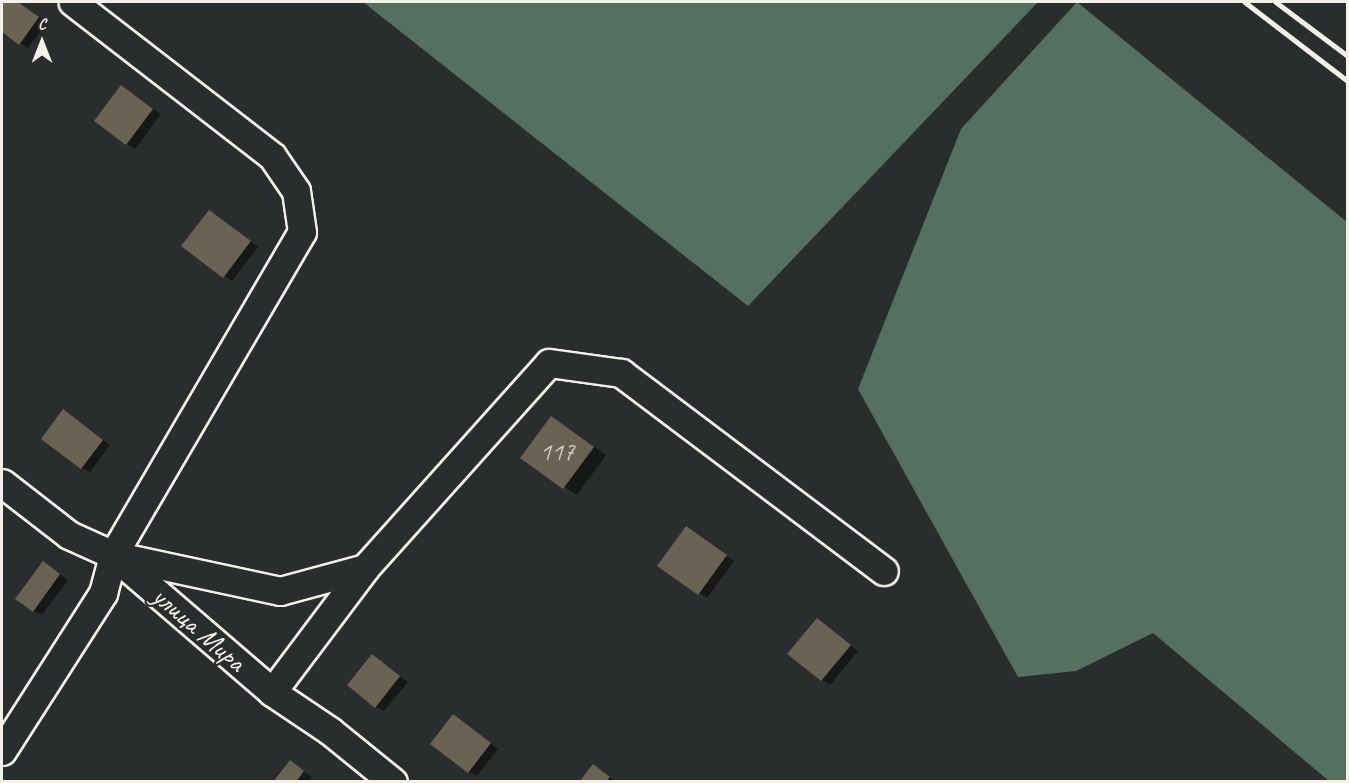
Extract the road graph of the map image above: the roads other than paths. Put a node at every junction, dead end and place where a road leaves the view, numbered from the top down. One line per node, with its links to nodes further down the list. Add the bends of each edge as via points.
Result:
1 (73, 2): 3 (street, via 272,156 296,191 302,232)
2 (2, 483): 3 (street, улица Мира, via 69,535)
3 (113, 555): 4 (street, via 280,591); 6 (street, улица Мира); 7 (street, via 103,593)
4 (365, 568): 5 (street, via 549,363 621,373); 6 (street)
5 (884, 571)
6 (272, 692): 8 (street, улица Мира, via 330,731)
7 (2, 751)
8 (393, 782)

